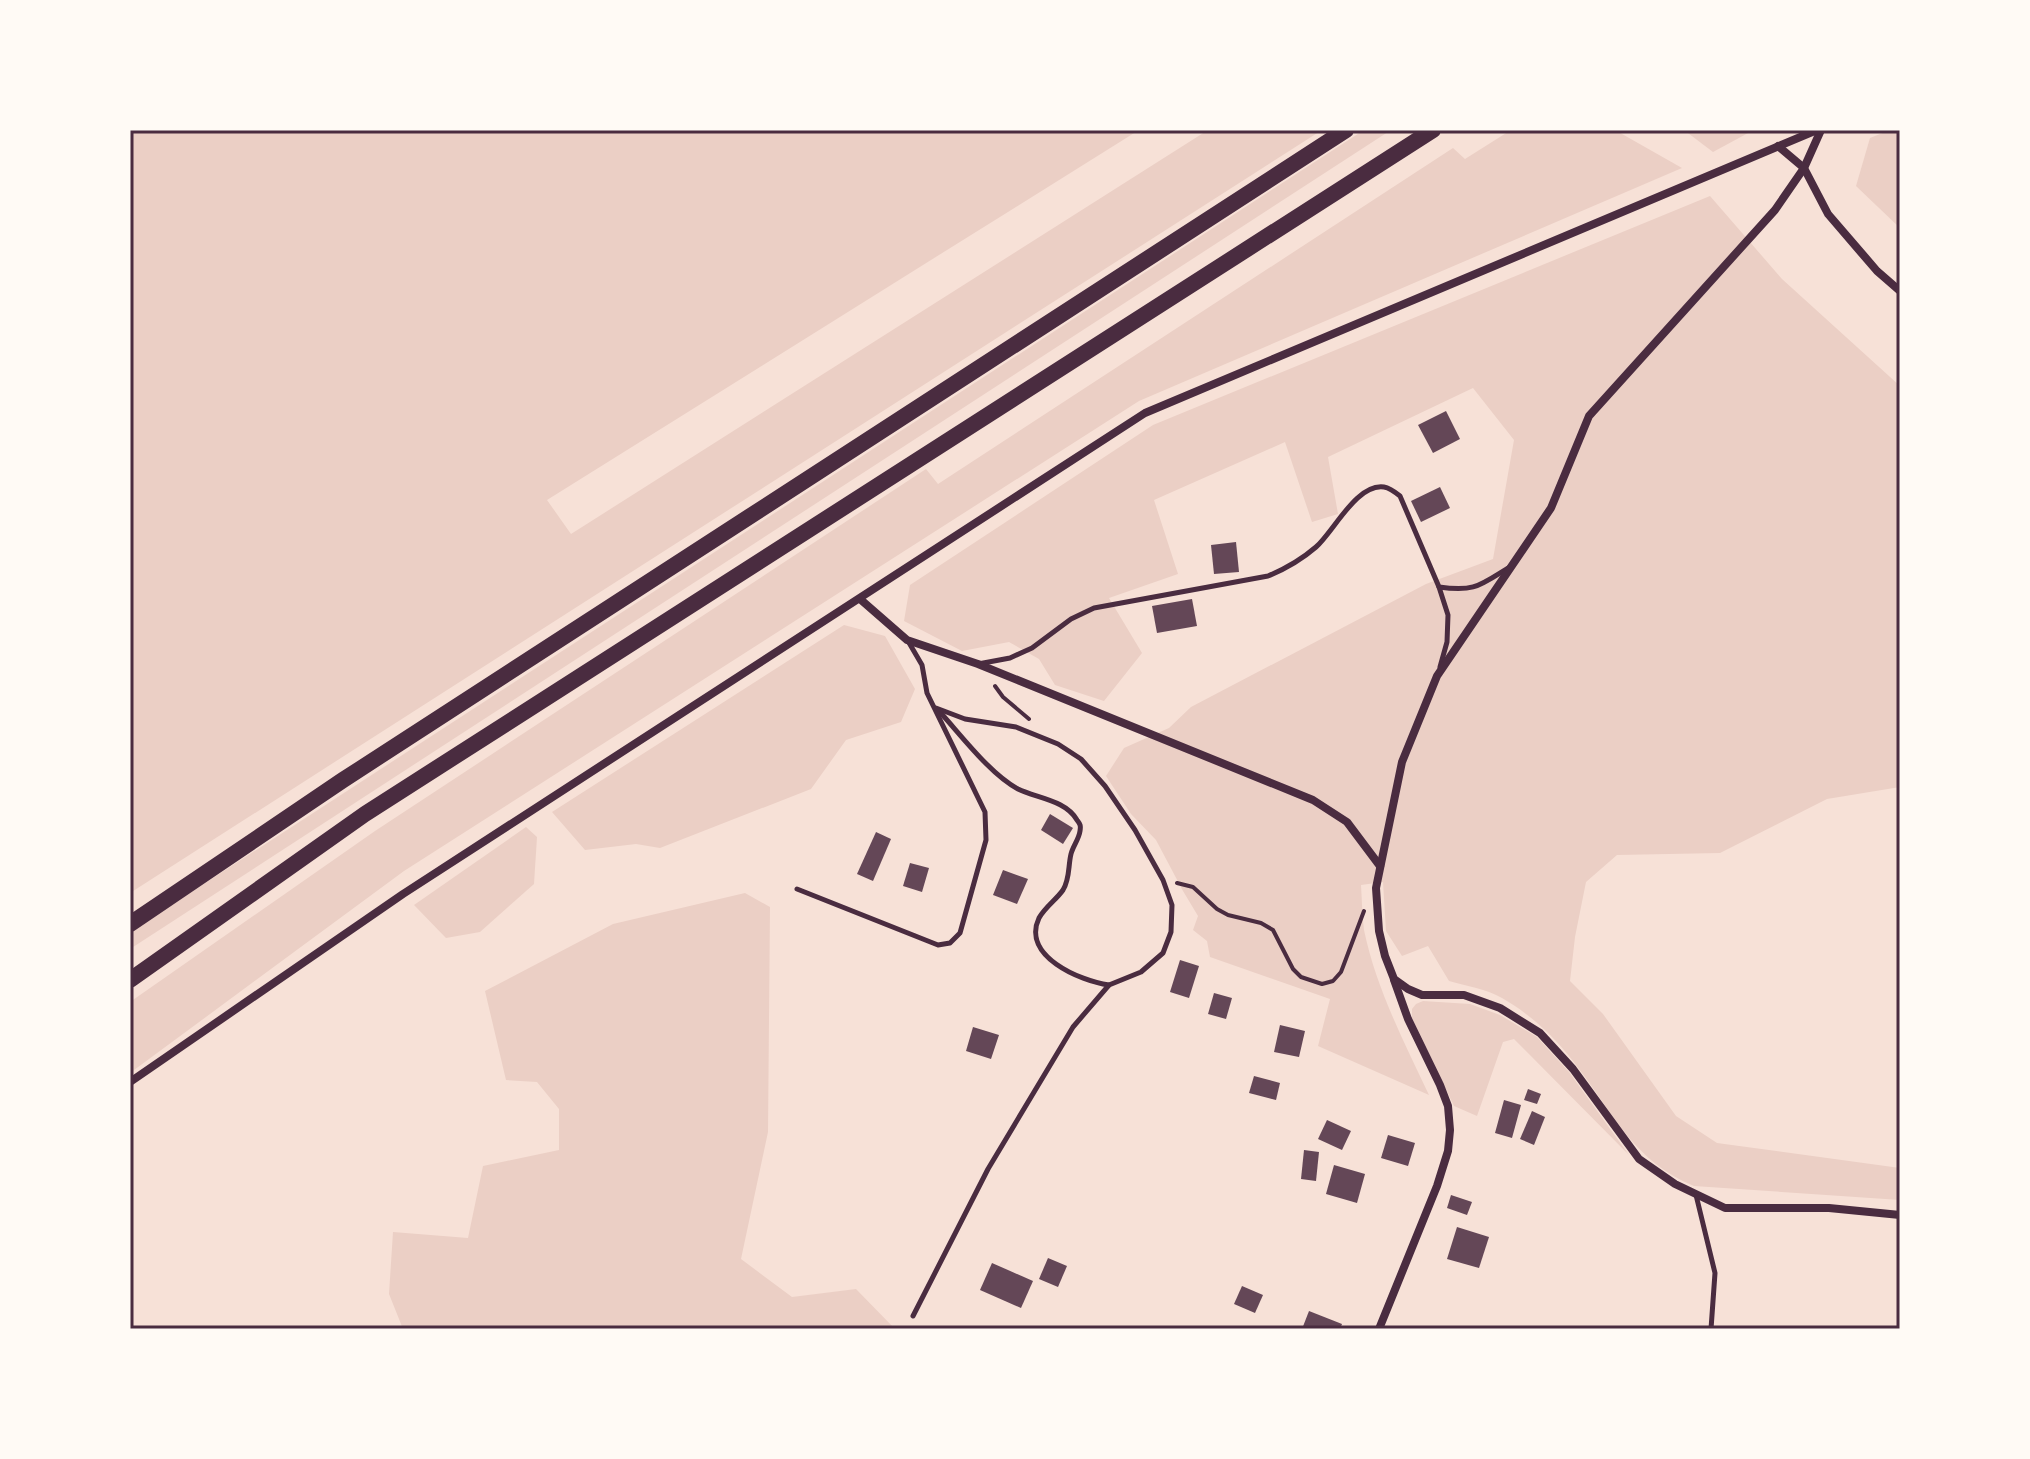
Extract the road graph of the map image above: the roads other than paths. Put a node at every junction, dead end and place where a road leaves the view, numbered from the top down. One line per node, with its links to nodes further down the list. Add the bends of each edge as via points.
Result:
1 (1346, 130): 16 (main road, via 343,780)
2 (1433, 130): 18 (main road, via 365,814)
3 (1819, 130): 4 (street); 5 (street)
4 (1778, 146): 5 (street); 9 (street, via 1145,413)
5 (1804, 168): 6 (street, via 1828,214); 7 (street, via 1775,210 1589,416 1551,508)
6 (1900, 291)
7 (1512, 565): 8 (lane, via 1464,590); 12 (street)
8 (1439, 587): 11 (lane, via 1400,496 1387,487 1373,487 1356,499 1317,546 1287,568 1094,608 1032,648); 12 (lane, via 1448,615)
9 (860, 599): 10 (street); 20 (street, via 403,894)
10 (907, 640): 11 (street); 13 (lane)
11 (978, 664): 14 (street, via 1313,800 1347,822)
12 (1437, 676): 14 (street, via 1402,762)
13 (936, 708): 15 (lane, via 985,812 986,840 960,933 938,945); 19 (lane, via 998,775 1074,814 1080,823 1063,890 1038,920 1036,936 1051,960 1092,983); 19 (lane, via 965,719 1016,727 1058,744 1081,759 1135,830 1172,905 1171,932 1163,953 1141,972)
14 (1380, 866): 17 (street, via 1379,931)
15 (797, 889)
16 (130, 924)
17 (1394, 979): 21 (street, via 1422,995 1464,995 1500,1008 1540,1033 1639,1159); 24 (street, via 1448,1106 1450,1130 1437,1186)
18 (130, 980)
19 (1109, 985): 23 (lane, via 1073,1027 988,1169)
20 (130, 1082)
21 (1696, 1194): 22 (street, via 1725,1208 1829,1208); 25 (lane, via 1715,1273)
22 (1900, 1215)
23 (913, 1316)
24 (1379, 1329)
25 (1711, 1329)

